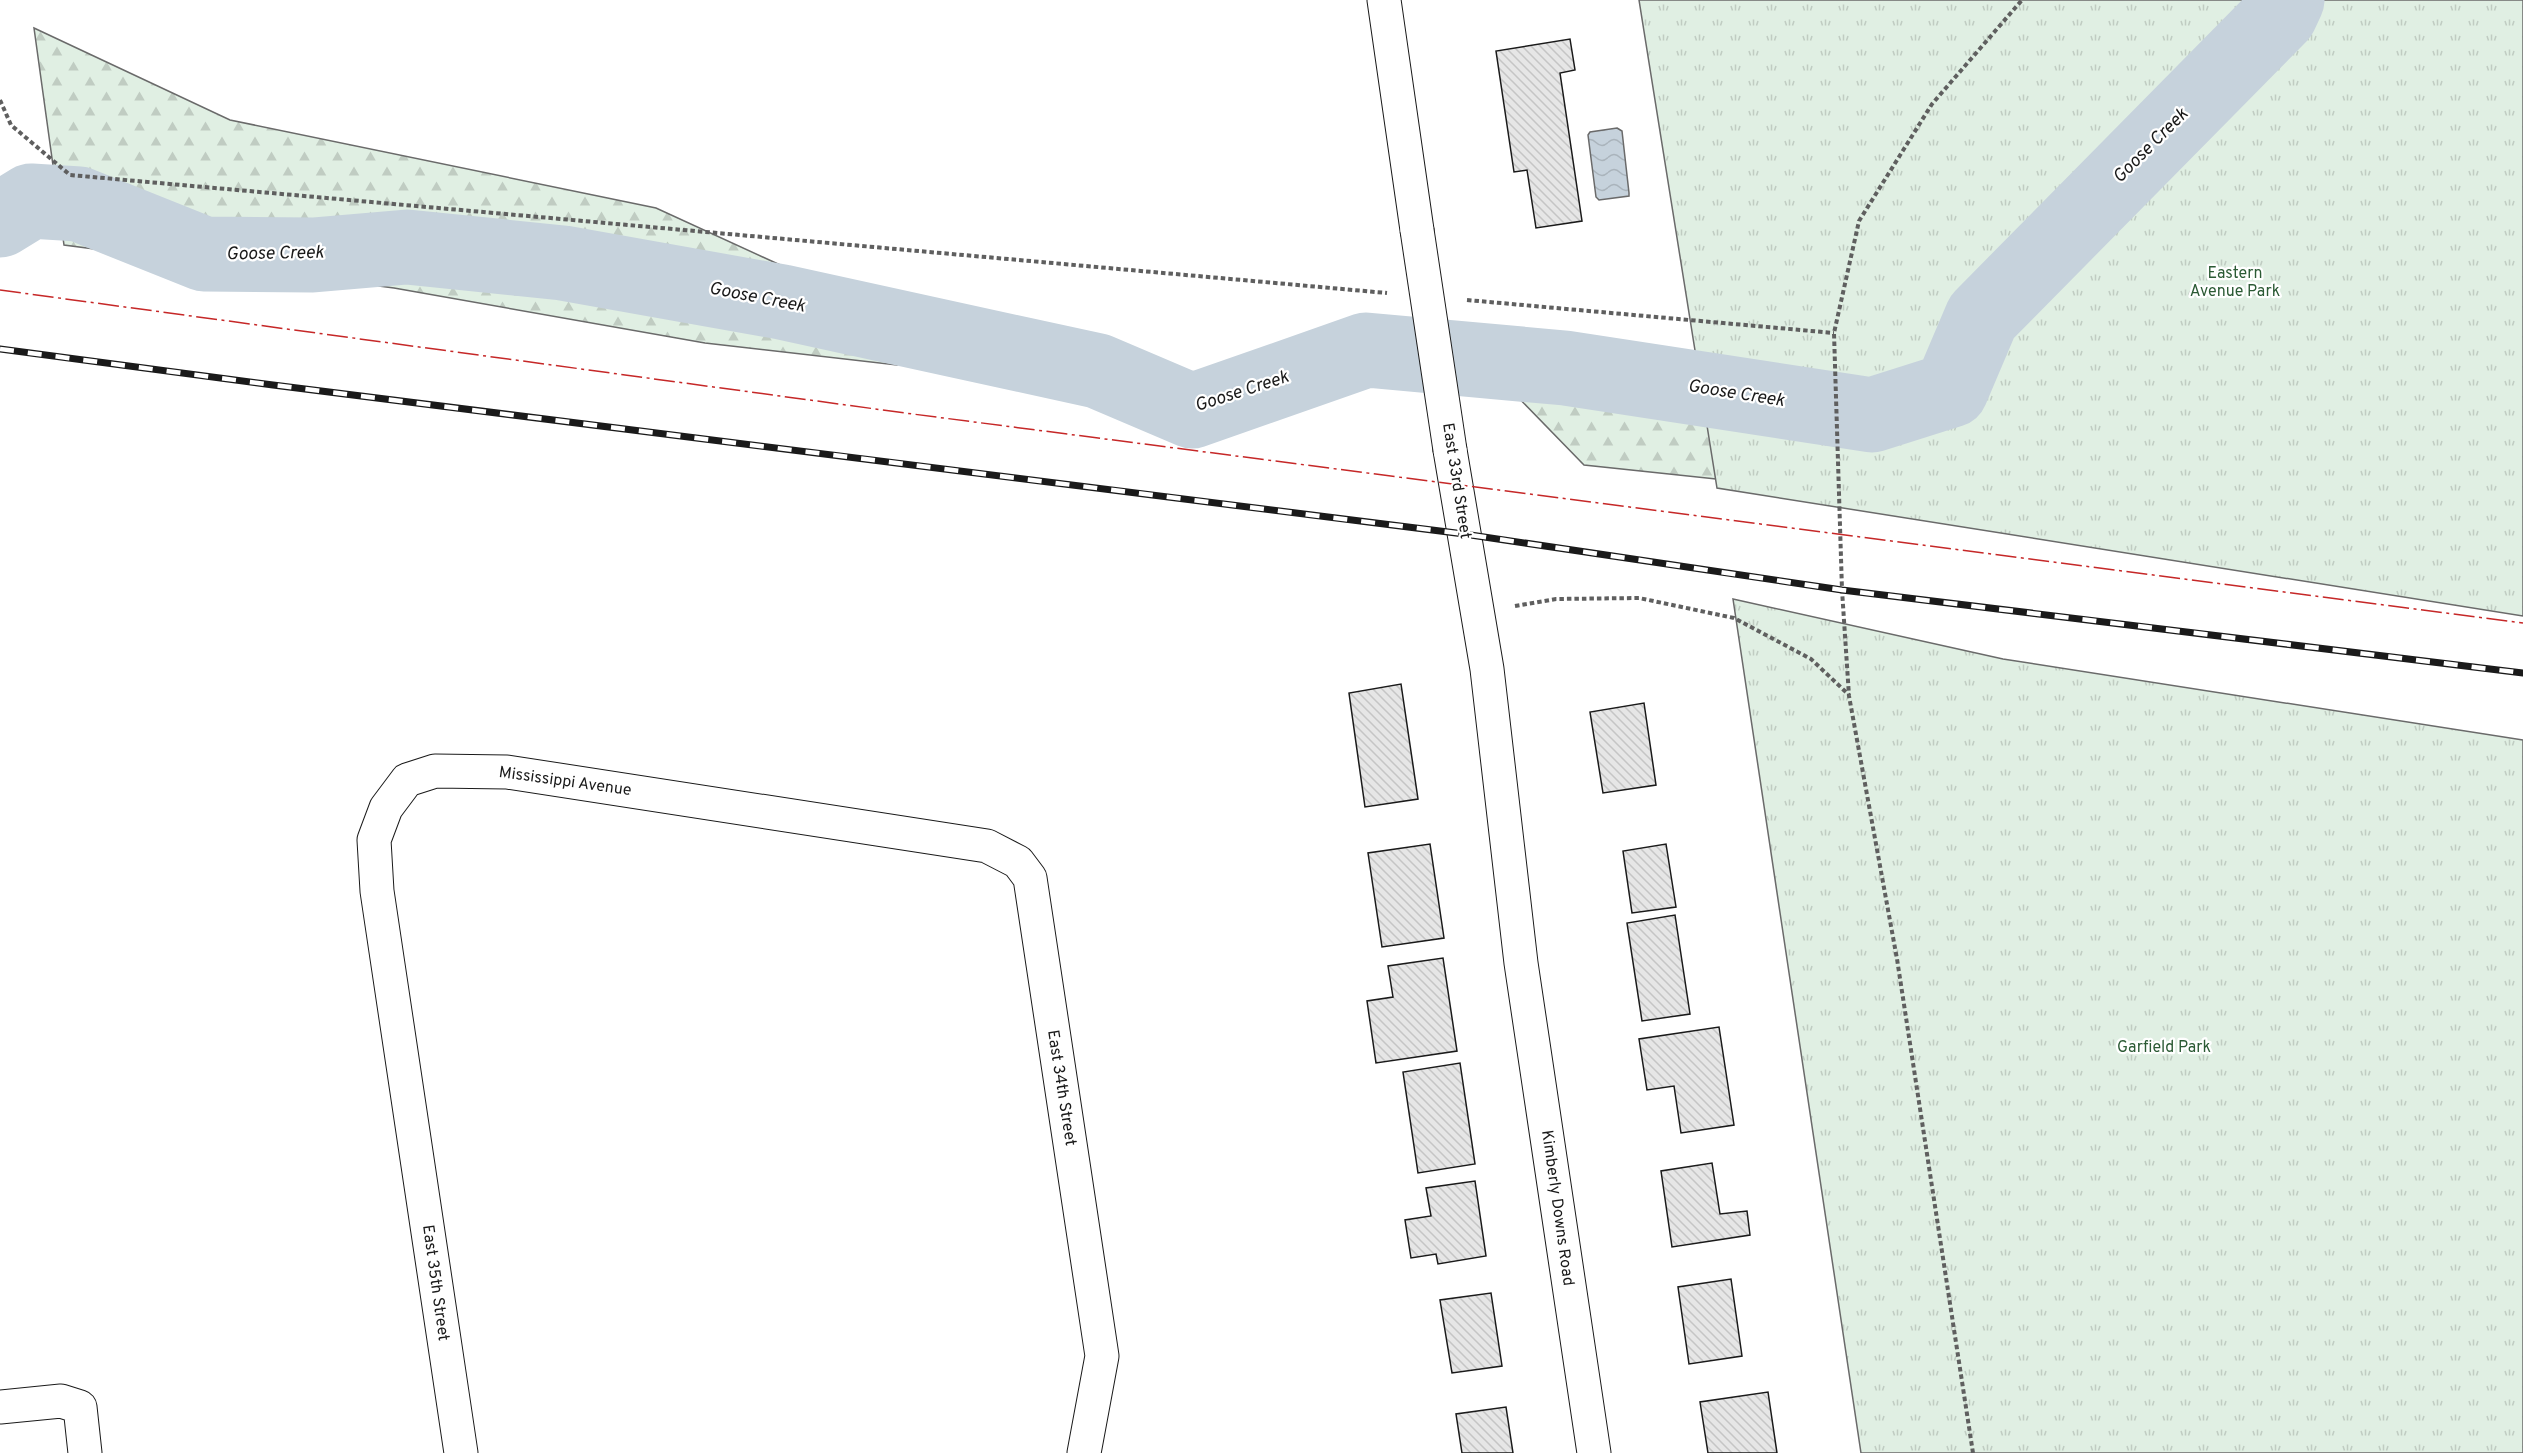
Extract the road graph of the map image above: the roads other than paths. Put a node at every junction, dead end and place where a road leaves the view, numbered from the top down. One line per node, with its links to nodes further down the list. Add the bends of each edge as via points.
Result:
1 (1383, 0): 3 (street, East 33rd Street, bridge, via 1487,669)
2 (885, 830): 4 (street, Mississippi Avenue, via 507,772 435,771 407,780 386,808 374,840 376,891); 8 (street, East 34th Street, via 987,846 1018,862 1030,878 1102,1356)
3 (1521, 963): 9 (street, Kimberly Downs Road)
4 (410, 1112): 7 (street, East 35th Street)
5 (0, 1407): 6 (street, via 61,1401 80,1407)
6 (85, 1453)
7 (461, 1453)
8 (1084, 1453)
9 (1594, 1453)

